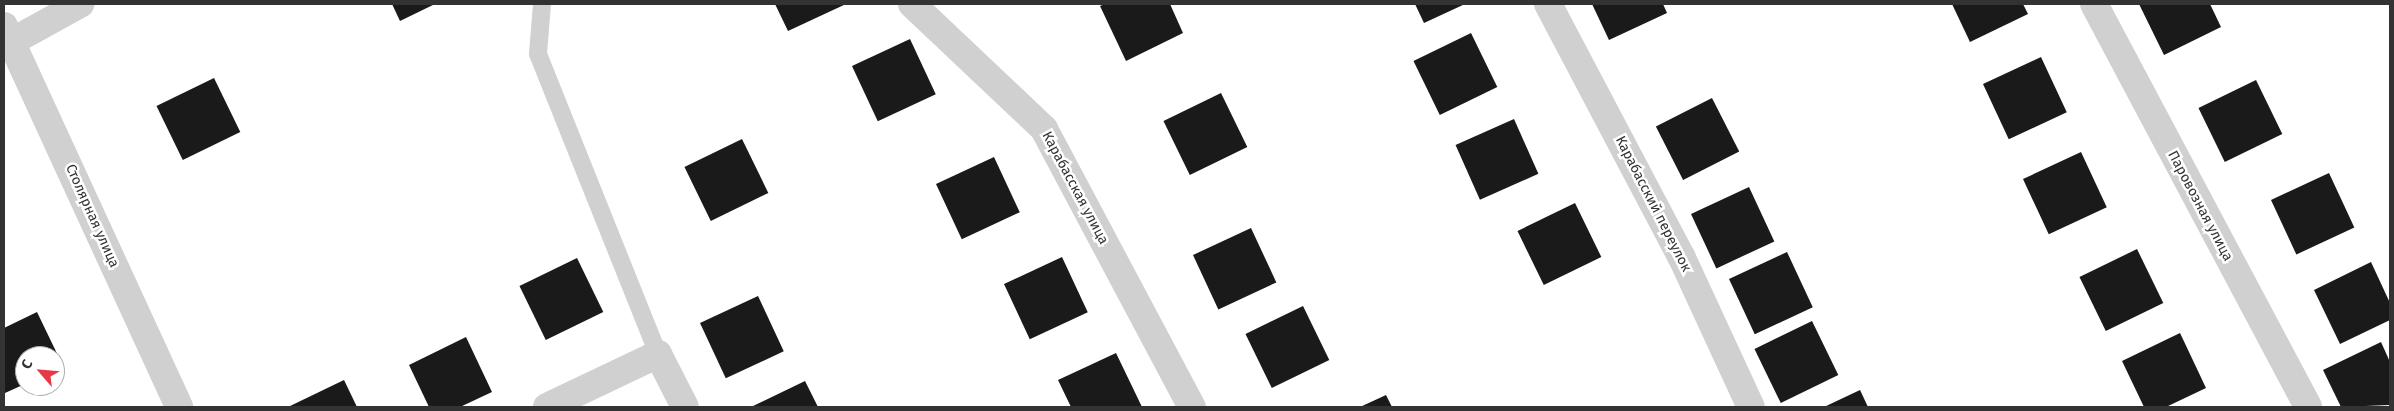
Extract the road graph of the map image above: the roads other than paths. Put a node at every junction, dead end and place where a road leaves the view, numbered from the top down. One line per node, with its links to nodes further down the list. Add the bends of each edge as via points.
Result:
1 (80, 4): 6 (street)
2 (542, 4): 7 (lane, via 538,54)
3 (912, 4): 11 (street, Карабасская улица, via 1044,129)
4 (1548, 4): 12 (street, Карабасский переулок, via 1682,258)
5 (2094, 4): 13 (street, Паровозная улица)
6 (8, 34): 8 (street, Столярная улица)
7 (658, 354): 9 (street); 10 (street)
8 (179, 407)
9 (547, 407)
10 (685, 407)
11 (1192, 407)
12 (1751, 407)
13 (2308, 407)

